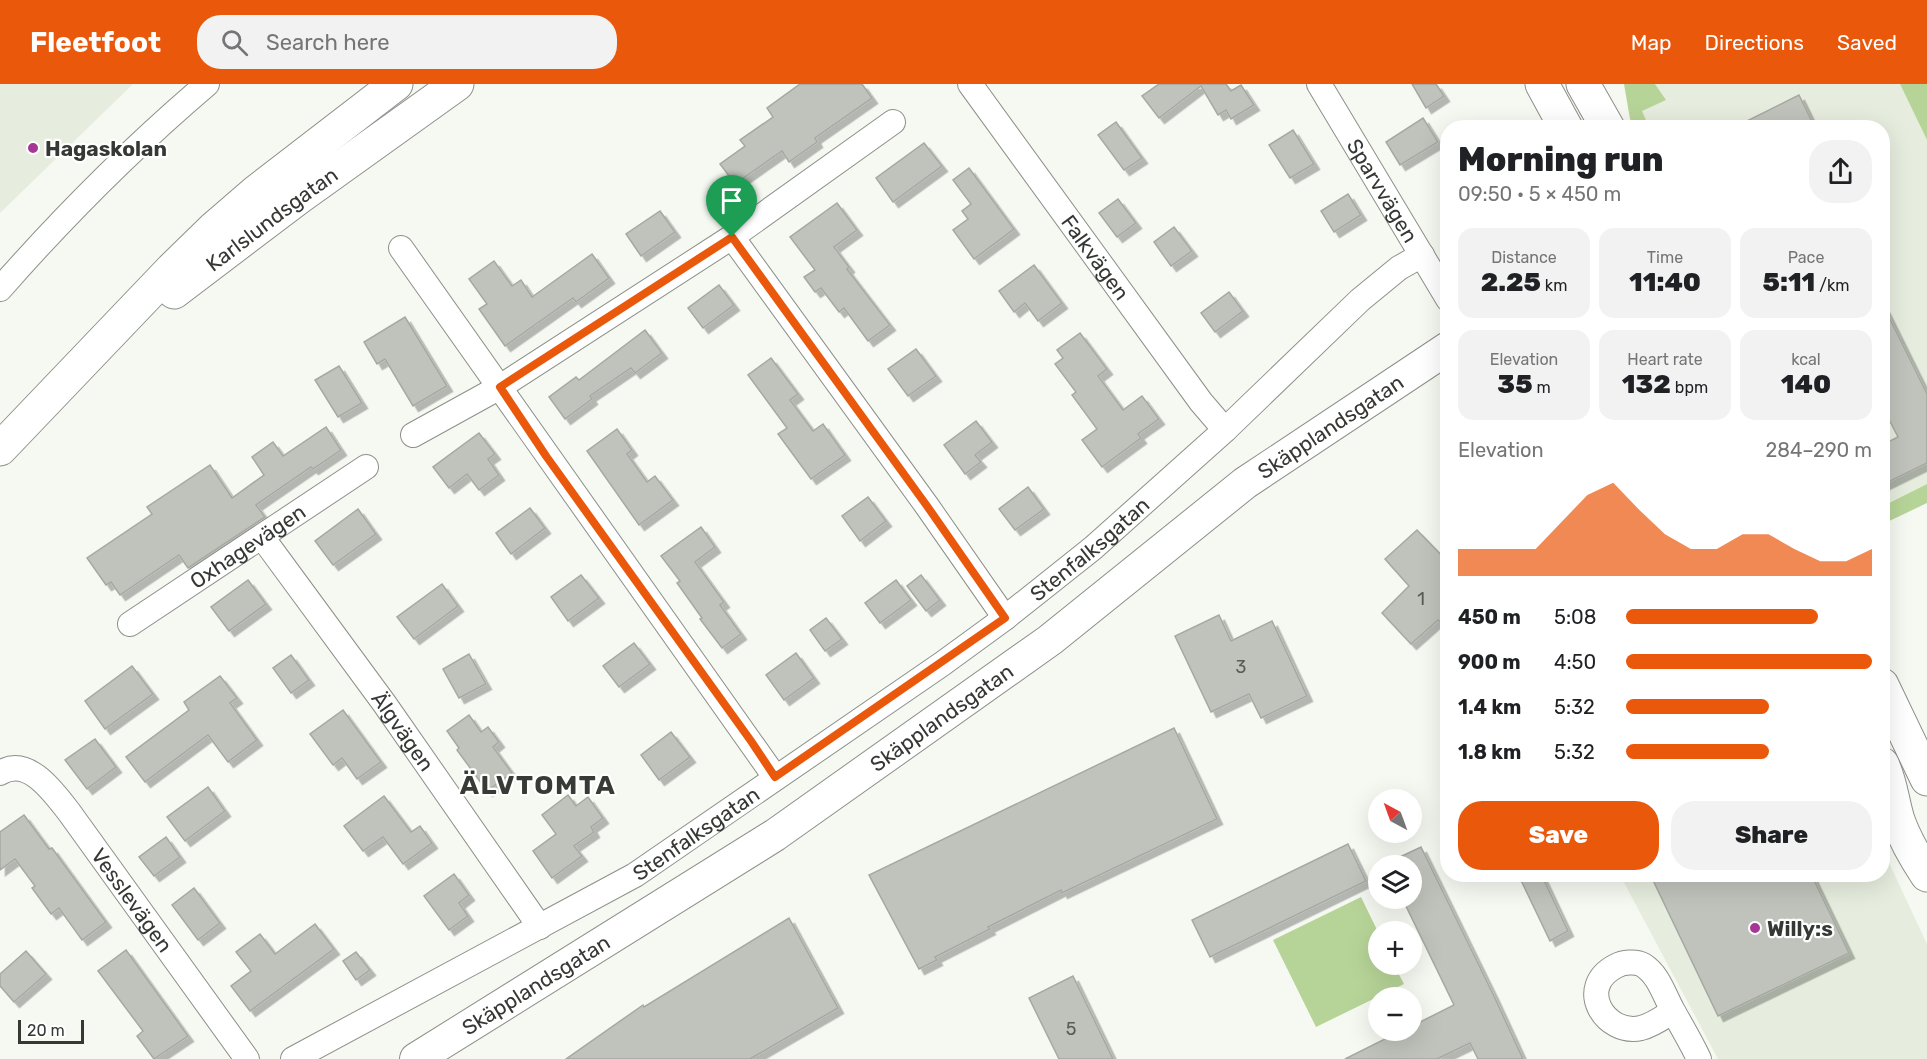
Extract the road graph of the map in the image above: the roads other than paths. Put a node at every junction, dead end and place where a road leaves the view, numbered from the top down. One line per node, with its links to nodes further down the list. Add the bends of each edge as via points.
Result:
1 (207, 84): 15 (street, via 115,168)
2 (396, 84): 17 (main road, Karlslundsgatan, via 213,229)
3 (457, 84): 17 (main road, Karlslundsgatan)
4 (970, 84): 19 (street, Falkvägen)
5 (1319, 84): 13 (street, Sparvvägen)
6 (1542, 84): 8 (main road)
7 (1584, 84): 9 (main road)
8 (1562, 120)
9 (1604, 120)
10 (893, 122): 11 (street)
11 (732, 237): 18 (street); 24 (street)
12 (401, 248): 18 (street)
13 (1422, 255): 14 (street, Sparvvägen); 19 (street, Stenfalksgatan, via 1360,300)
14 (1440, 285)
15 (0, 289)
16 (1440, 353): 36 (street, Skäpplandsgatan, via 1245,483 1050,640 775,835)
17 (88, 357): 21 (main road, Karlslundsgatan)
18 (500, 387): 20 (street); 28 (street)
19 (1225, 430): 24 (street, Stenfalksgatan, via 1093,548)
20 (413, 435)
21 (0, 449)
22 (366, 467): 23 (street, Oxhagevägen)
23 (262, 537): 25 (street, Oxhagevägen); 32 (street, Älgvägen)
24 (1005, 618): 28 (street, Stenfalksgatan)
25 (130, 624)
26 (1890, 702): 29 (main road)
27 (0, 774): 34 (street, Vesslevägen, via 15,768 47,784)
28 (775, 777): 32 (street, Stenfalksgatan, via 635,875)
29 (1927, 779)
30 (1890, 787): 31 (main road, via 1910,849)
31 (1927, 875)
32 (540, 927): 35 (street, Stenfalksgatan)
33 (1673, 1011): 37 (street)
34 (247, 1059)
35 (293, 1059)
36 (416, 1059)
37 (1700, 1059)

